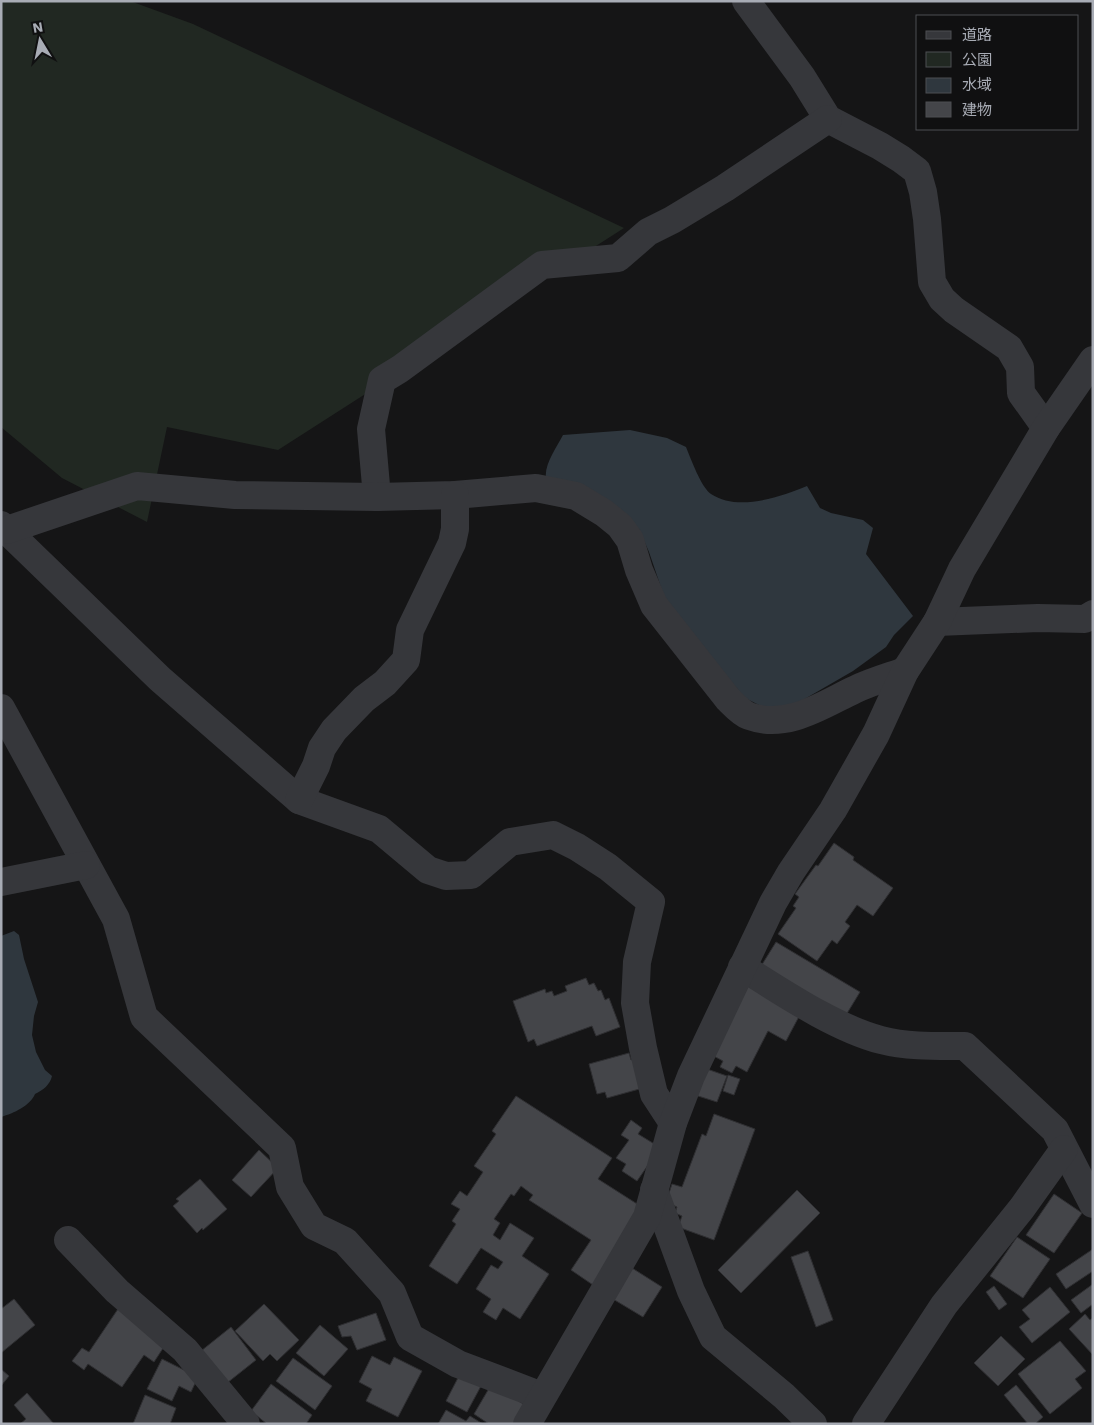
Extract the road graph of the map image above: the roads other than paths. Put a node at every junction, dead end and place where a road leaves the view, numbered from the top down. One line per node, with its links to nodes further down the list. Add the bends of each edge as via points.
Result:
1 (746, 1): 2 (street, via 802,77)
2 (828, 120): 4 (street, via 901,158 917,172 928,219 932,282 942,299 954,310 1009,348 1020,367 1021,393); 6 (street, via 725,188 648,232 618,258 542,265 382,380 371,429)
3 (1093, 360): 4 (street)
4 (1046, 428): 8 (street, via 962,570)
5 (455, 495): 6 (street); 10 (street, via 536,488 576,496 604,513 620,526 630,540 654,605 728,699 748,716 786,720); 12 (street, via 452,543 410,630 406,660 334,730 322,748)
6 (378, 497): 7 (street, via 235,495 137,486)
7 (4, 527): 12 (street, via 160,679)
8 (937, 622): 9 (street, via 1038,618); 10 (street)
9 (1090, 622)
10 (905, 671): 15 (street, via 876,734 833,810 782,888)
11 (1, 708): 13 (street)
12 (299, 800): 16 (street, via 379,829 428,870 446,876 471,875 510,842 553,835 608,867 651,902 637,962 635,1003 654,1094)
13 (86, 865): 14 (street); 21 (street, via 116,919 144,1017 282,1148 290,1187 314,1226 345,1241 392,1293 410,1337 458,1364)
14 (1, 882)
15 (742, 967): 16 (street, via 691,1076); 17 (street, via 855,1031 903,1044 965,1046 1055,1130)
16 (673, 1123): 18 (street)
17 (1064, 1149): 19 (street); 25 (street, via 1022,1208 944,1305)
18 (654, 1190): 21 (street, via 636,1238); 24 (street, via 690,1291 713,1337)
19 (1093, 1204)
20 (68, 1240): 22 (street, via 117,1291 185,1350)
21 (542, 1396): 23 (street)
22 (246, 1424)
23 (526, 1424)
24 (813, 1424)
25 (866, 1424)

